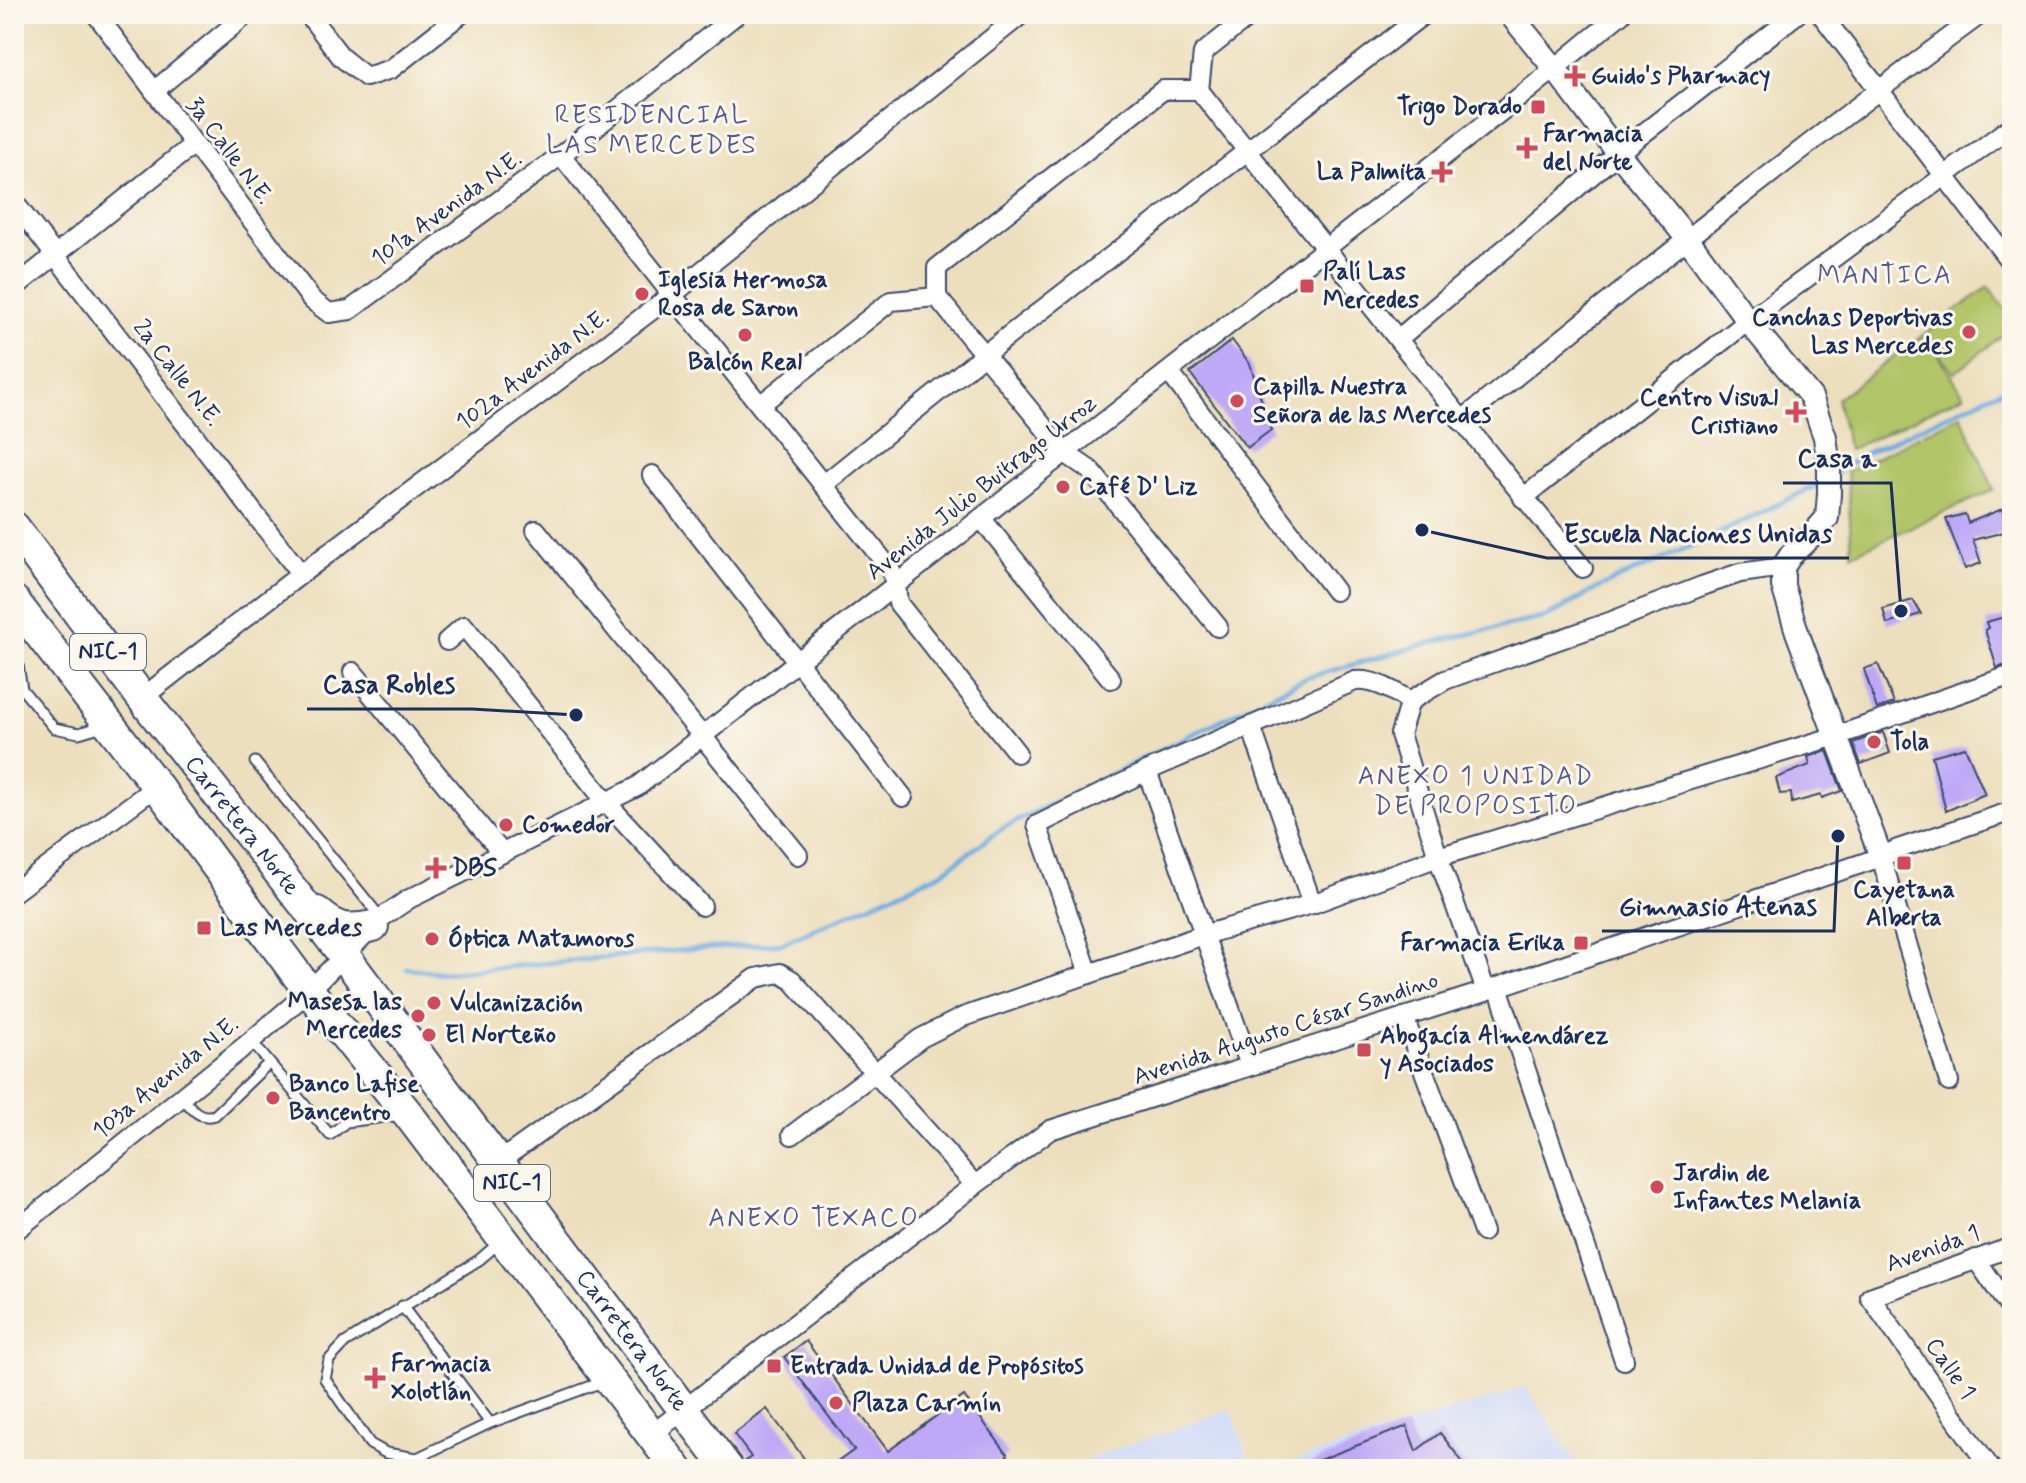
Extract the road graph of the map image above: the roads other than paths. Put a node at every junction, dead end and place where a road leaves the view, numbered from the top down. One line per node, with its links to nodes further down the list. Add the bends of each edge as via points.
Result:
1 (96, 14): 17 (street, 3a Calle N.E.)
2 (247, 14): 17 (street)
3 (308, 14): 4 (street, via 342,58 366,77 391,69)
4 (461, 14)
5 (737, 14): 22 (street, 101a Avenida N.E.)
6 (1022, 14): 30 (street, 102a Avenida N.E.)
7 (1252, 14): 16 (street, via 1203,53)
8 (1424, 14): 20 (street)
9 (1510, 14): 14 (street)
10 (1621, 14): 14 (street, Avenida Julio Buitrago Urroz)
11 (1797, 14): 21 (street)
12 (1821, 14): 15 (street)
13 (1981, 14): 15 (street)
14 (1555, 69): 21 (street); 26 (street, Avenida Julio Buitrago Urroz)
15 (1879, 89): 23 (street); 25 (street)
16 (1199, 90): 20 (street); 31 (street, via 1163,90 948,259 937,268)
17 (154, 91): 19 (street, 3a Calle N.E.)
18 (2012, 126): 23 (street)
19 (194, 144): 27 (street); 32 (street, 3a Calle N.E., via 312,300)
20 (1248, 152): 26 (street); 35 (street)
21 (1618, 153): 25 (street); 34 (street)
22 (561, 155): 30 (street); 32 (street, 101a Avenida N.E., via 350,310)
23 (1945, 177): 28 (street); 33 (street)
24 (14, 202): 27 (street, 2a Calle N.E.)
25 (1687, 238): 33 (street); 38 (street)
26 (1325, 248): 34 (street); 36 (street, Avenida Julio Buitrago Urroz)
27 (56, 256): 29 (street); 48 (street, 2a Calle N.E.)
28 (2011, 258)
29 (14, 288)
30 (672, 295): 37 (street); 48 (street, 102a Avenida N.E.)
31 (937, 297): 35 (street); 37 (street, via 891,301)
32 (329, 313)
33 (1748, 321): 42 (street); 46 (street, via 1811,397 1825,437 1827,518)
34 (1398, 339): 38 (street)
35 (985, 354): 39 (street); 41 (street)
36 (1169, 372): 39 (street, Avenida Julio Buitrago Urroz); 50 (street)
37 (760, 405): 41 (street)
38 (1461, 421): 42 (street)
39 (1065, 453): 43 (street, Avenida Julio Buitrago Urroz); 52 (street, via 1090,470)
40 (652, 475): 55 (street)
41 (823, 485): 49 (street, via 890,569)
42 (1523, 498): 47 (street)
43 (981, 518): 49 (street, Avenida Julio Buitrago Urroz); 58 (street)
44 (14, 527): 59 (highway, Carretera Norte / NIC-1)
45 (536, 530): 63 (street)
46 (1783, 567): 60 (street, via 1702,586 1445,680); 64 (street, via 1792,617)
47 (1583, 568)
48 (301, 574): 59 (street, 102a Avenida N.E.)
49 (896, 585): 55 (street, Avenida Julio Buitrago Urroz); 65 (street, via 898,603)
50 (1335, 591)
51 (14, 601): 61 (highway, Carretera Norte / NIC-1)
52 (1218, 627)
53 (14, 641): 61 (lane, via 22,689 54,728 79,733)
54 (447, 641): 70 (street, via 464,626)
55 (798, 662): 63 (street, Avenida Julio Buitrago Urroz); 69 (street)
56 (353, 672): 72 (street)
57 (2012, 675): 64 (street)
58 (1111, 679)
59 (142, 698): 76 (highway, Carretera Norte / NIC-1)
60 (1410, 701): 62 (street, via 1366,680 1355,681); 74 (street, via 1400,734)
61 (109, 724): 68 (highway, Carretera Norte / NIC-1)
62 (1251, 726): 67 (street); 78 (street)
63 (703, 736): 70 (street, Avenida Julio Buitrago Urroz, via 637,787); 73 (street)
64 (1836, 736): 74 (street); 75 (street)
65 (1017, 753)
66 (255, 762): 80 (lane)
67 (1147, 771): 81 (street); 83 (street, via 1037,825)
68 (157, 786): 77 (street); 85 (highway, Carretera Norte / NIC-1)
69 (903, 797)
70 (607, 803): 72 (street, Avenida Julio Buitrago Urroz); 79 (street)
71 (2012, 811): 75 (street, Avenida Augusto César Sandino)
72 (502, 853): 80 (street, Avenida Julio Buitrago Urroz, via 409,899)
73 (798, 855)
74 (1438, 857): 78 (street); 84 (street)
75 (1881, 857): 84 (street, Avenida Augusto César Sandino); 91 (street)
76 (288, 883): 80 (highway, via 333,925 349,929); 82 (highway, Carretera Norte / NIC-1)
77 (14, 892)
78 (1312, 904): 81 (street)
79 (702, 906)
80 (377, 922): 82 (street, Avenida Julio Buitrago Urroz)
81 (1203, 935): 83 (street); 89 (street)
82 (343, 954): 85 (street, 103a Avenida N.E.); 95 (highway, Carretera Norte / NIC-1)
83 (1089, 974): 90 (street, via 963,1017 921,1038)
84 (1492, 989): 86 (street, Avenida Augusto César Sandino); 105 (street)
85 (309, 991): 87 (street, 103a Avenida N.E.); 93 (highway, Carretera Norte / NIC-1)
86 (1404, 1017): 89 (street, Avenida Augusto César Sandino); 98 (street)
87 (251, 1041): 88 (lane); 92 (street, 103a Avenida N.E.)
88 (269, 1063): 92 (lane, via 210,1117 195,1112); 93 (lane, via 330,1135 346,1122)
89 (1250, 1066): 96 (street, Avenida Augusto César Sandino, via 1050,1130)
90 (875, 1071): 94 (street); 95 (street, via 792,980 780,973 756,978); 96 (street)
91 (1949, 1082)
92 (182, 1097): 97 (street, 103a Avenida N.E.)
93 (408, 1114): 99 (highway, Carretera Norte / NIC-1)
94 (792, 1135)
95 (497, 1163): 107 (highway, Carretera Norte / NIC-1)
96 (975, 1185): 107 (street, Avenida Augusto César Sandino)
97 (14, 1232)
98 (1483, 1232)
99 (503, 1240): 103 (lane); 106 (highway, Carretera Norte / NIC-1)
100 (2012, 1247): 101 (street, Avenida 1)
101 (1976, 1259): 102 (street, Avenida 1); 104 (street)
102 (1870, 1297): 112 (street, Calle 1)
103 (402, 1306): 108 (lane); 108 (lane, via 345,1343 329,1360 325,1379 370,1444 386,1453 417,1458)
104 (2012, 1311)
105 (1624, 1360)
106 (609, 1379): 108 (lane); 109 (highway, Carretera Norte / NIC-1)
107 (684, 1410): 109 (street, Avenida Augusto César Sandino); 111 (highway, Carretera Norte / NIC-1)
108 (490, 1423)
109 (651, 1435): 110 (highway, Carretera Norte / NIC-1)
110 (677, 1469)
111 (728, 1469)
112 (1991, 1469)

